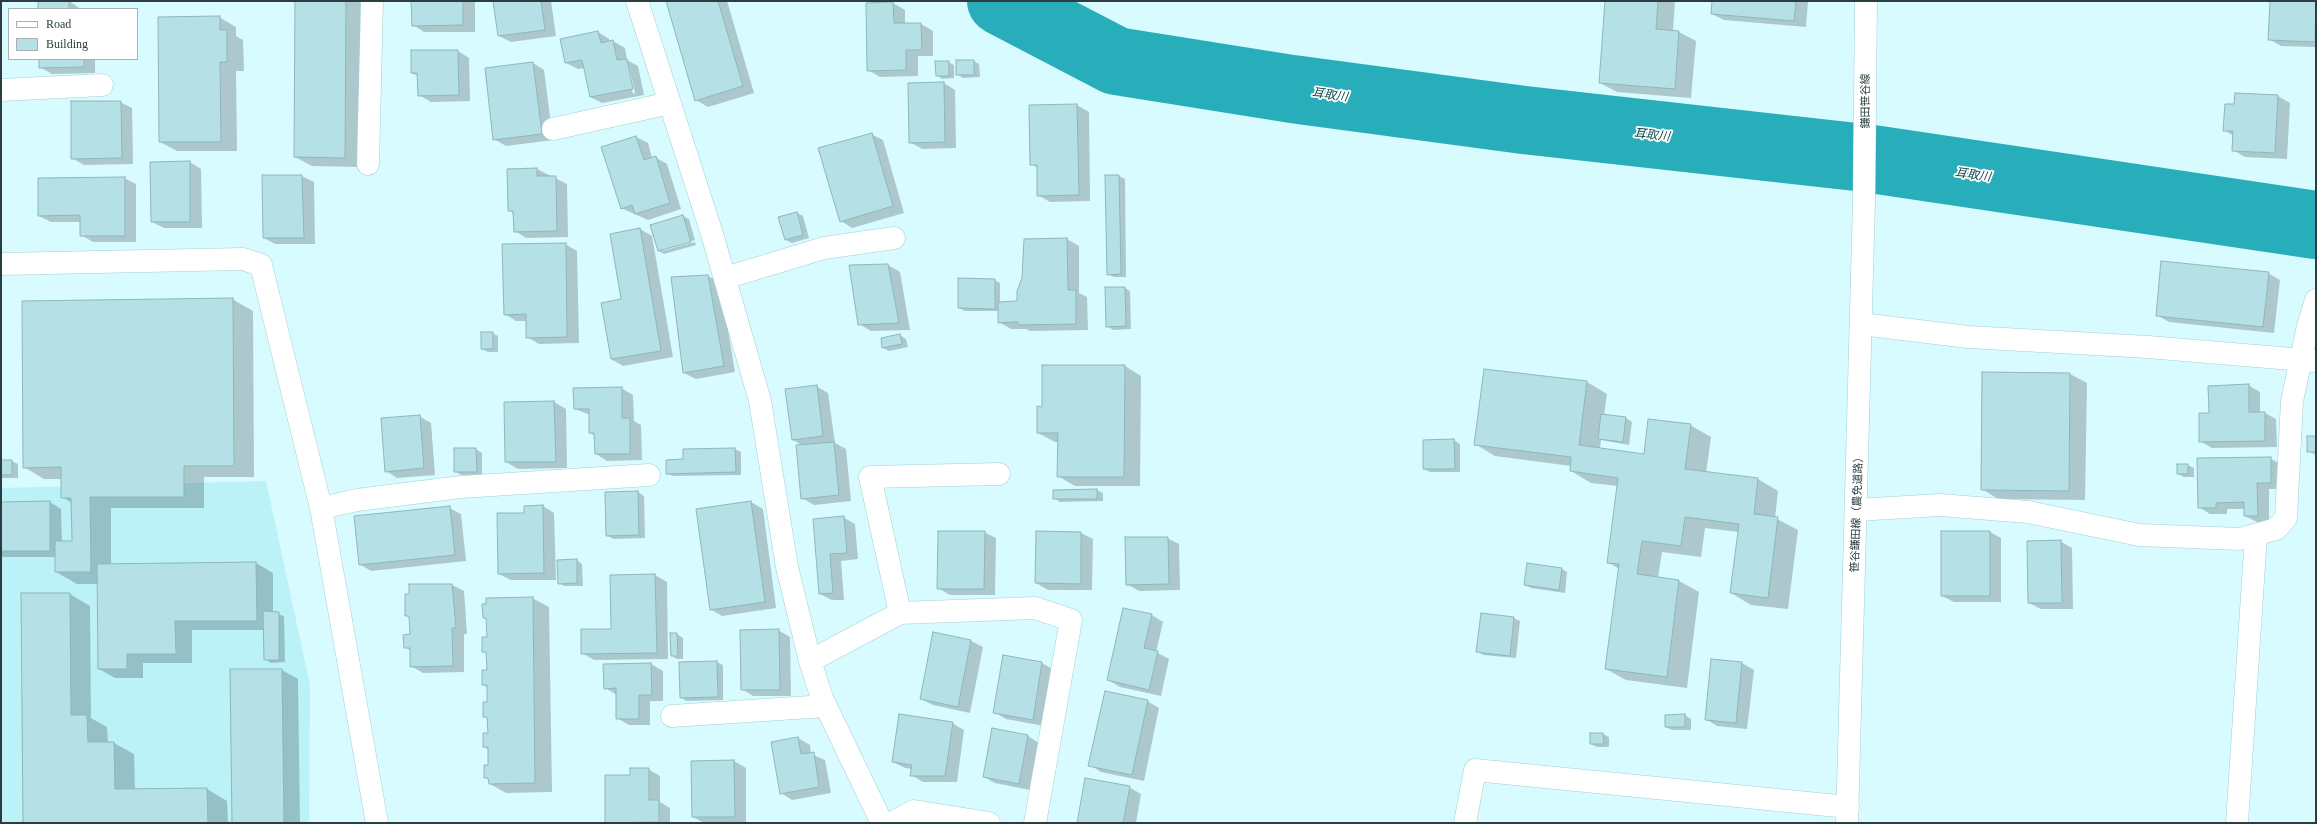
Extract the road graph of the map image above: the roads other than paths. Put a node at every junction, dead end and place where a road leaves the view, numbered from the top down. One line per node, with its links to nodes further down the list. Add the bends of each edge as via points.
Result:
1 (372, 1): 8 (street)
2 (637, 1): 6 (street)
3 (1866, 1): 9 (street, 鎌田笹谷線)
4 (102, 85): 5 (street)
5 (1, 90)
6 (670, 103): 7 (street); 12 (street)
7 (554, 129)
8 (368, 164)
9 (1864, 201): 14 (street, 笹谷鎌田線（農免道路）)
10 (894, 238): 12 (street, via 824,248)
11 (1, 264): 18 (street, via 243,259 260,265)
12 (725, 278): 22 (street, via 760,401 787,567)
13 (2316, 300): 15 (street)
14 (1861, 324): 15 (street, via 1968,337 2148,347); 19 (street, 笹谷鎌田線（農免道路）)
15 (2309, 360): 20 (street, via 2292,401 2286,518 2276,529)
16 (999, 474): 21 (street, via 870,477)
17 (648, 476): 18 (street, via 461,487 357,500)
18 (321, 508): 26 (street)
19 (1856, 510): 20 (street, via 1940,504 2028,512 2139,535 2240,539); 25 (street, 笹谷鎌田線（農免道路）)
20 (2256, 535): 32 (street)
21 (900, 613): 22 (street); 30 (street, via 1034,608 1071,620)
22 (810, 661): 23 (street)
23 (826, 706): 24 (street); 27 (street)
24 (672, 716)
25 (1847, 815): 31 (street, via 1475,770)
26 (377, 823)
27 (882, 823)
28 (892, 823): 29 (street, via 914,811)
29 (990, 823)
30 (1035, 823)
31 (1465, 823)
32 (2237, 823)

